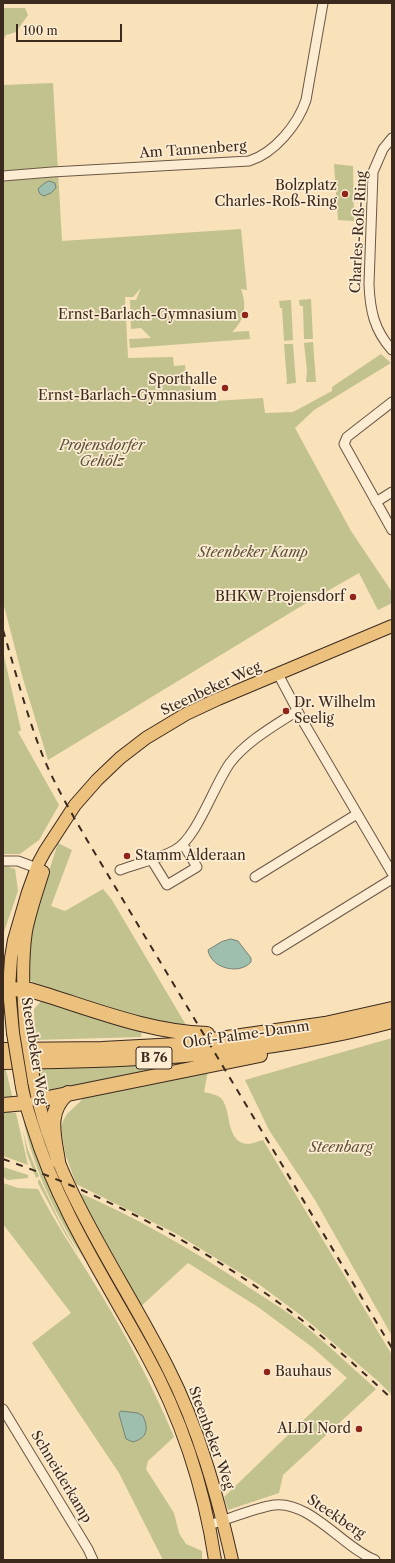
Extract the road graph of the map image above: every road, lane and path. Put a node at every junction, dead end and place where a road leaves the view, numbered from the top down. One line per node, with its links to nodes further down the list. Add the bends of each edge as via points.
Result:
1 (323, 3): 3 (street, Am Tannenberg, via 302,113 281,140 257,158 249,161)
2 (392, 138): 4 (street, Charles-Roß-Ring, via 383,149 373,172 369,284 372,317 380,335)
3 (3, 176)
4 (392, 350)
5 (392, 402): 7 (street, via 347,437 344,444)
6 (392, 492): 7 (street)
7 (376, 502): 8 (street)
8 (392, 530)
9 (392, 626): 10 (main road, Steenbeker Weg)
10 (278, 674): 11 (street); 16 (main road, Steenbeker Weg, via 202,707 146,738 120,758 91,786 71,812 45,851)
11 (297, 711): 12 (street); 14 (street, via 244,748 225,770 195,827 182,843 175,850)
12 (357, 814): 18 (street); 19 (street)
13 (186, 849): 14 (street, via 198,867 167,885)
14 (151, 859): 17 (street)
15 (3, 861): 16 (street, via 18,861)
16 (40, 869): 22 (main road, Steenbeker Weg, via 26,931 23,961)
17 (120, 870)
18 (392, 873)
19 (255, 877)
20 (392, 879): 21 (street)
21 (277, 950)
22 (12, 990): 25 (highway, via 151,1027 192,1034); 30 (main road, Steenbeker Weg, bridge, via 26,1032 34,1081); 30 (main road, Steenbeker Weg, bridge, via 13,1033 20,1081)
23 (392, 1009): 25 (highway, Olof-Palme-Damm / B 76, via 325,1024)
24 (392, 1021): 26 (highway, Olof-Palme-Damm / B 76)
25 (243, 1036): 27 (highway, Olof-Palme-Damm / B 76, via 170,1045 102,1049)
26 (304, 1040): 28 (highway, Olof-Palme-Damm / B 76, via 225,1052 109,1061); 29 (highway, via 274,1052)
27 (3, 1050)
28 (3, 1062)
29 (68, 1093): 30 (highway); 32 (highway, via 58,1104 53,1117 52,1129)
30 (32, 1102): 31 (highway); 32 (main road, Steenbeker Weg); 34 (main road, Steenbeker Weg, via 44,1160 64,1204)
31 (3, 1105)
32 (58, 1160): 33 (main road, Steenbeker Weg, via 86,1220)
33 (148, 1330): 34 (main road); 36 (main road, Steenbeker Weg, via 190,1416 208,1464)
34 (136, 1337): 37 (main road, Steenbeker Weg, via 181,1427 195,1467)
35 (3, 1409): 38 (street, Schneiderkamp)
36 (223, 1521): 37 (street, Steekberg); 40 (main road, Steenbeker Weg); 41 (street, Steekberg, via 275,1505 287,1505 307,1513)
37 (209, 1525): 39 (main road, Steenbeker Weg)
38 (93, 1560)
39 (215, 1560)
40 (232, 1560)
41 (376, 1560)

